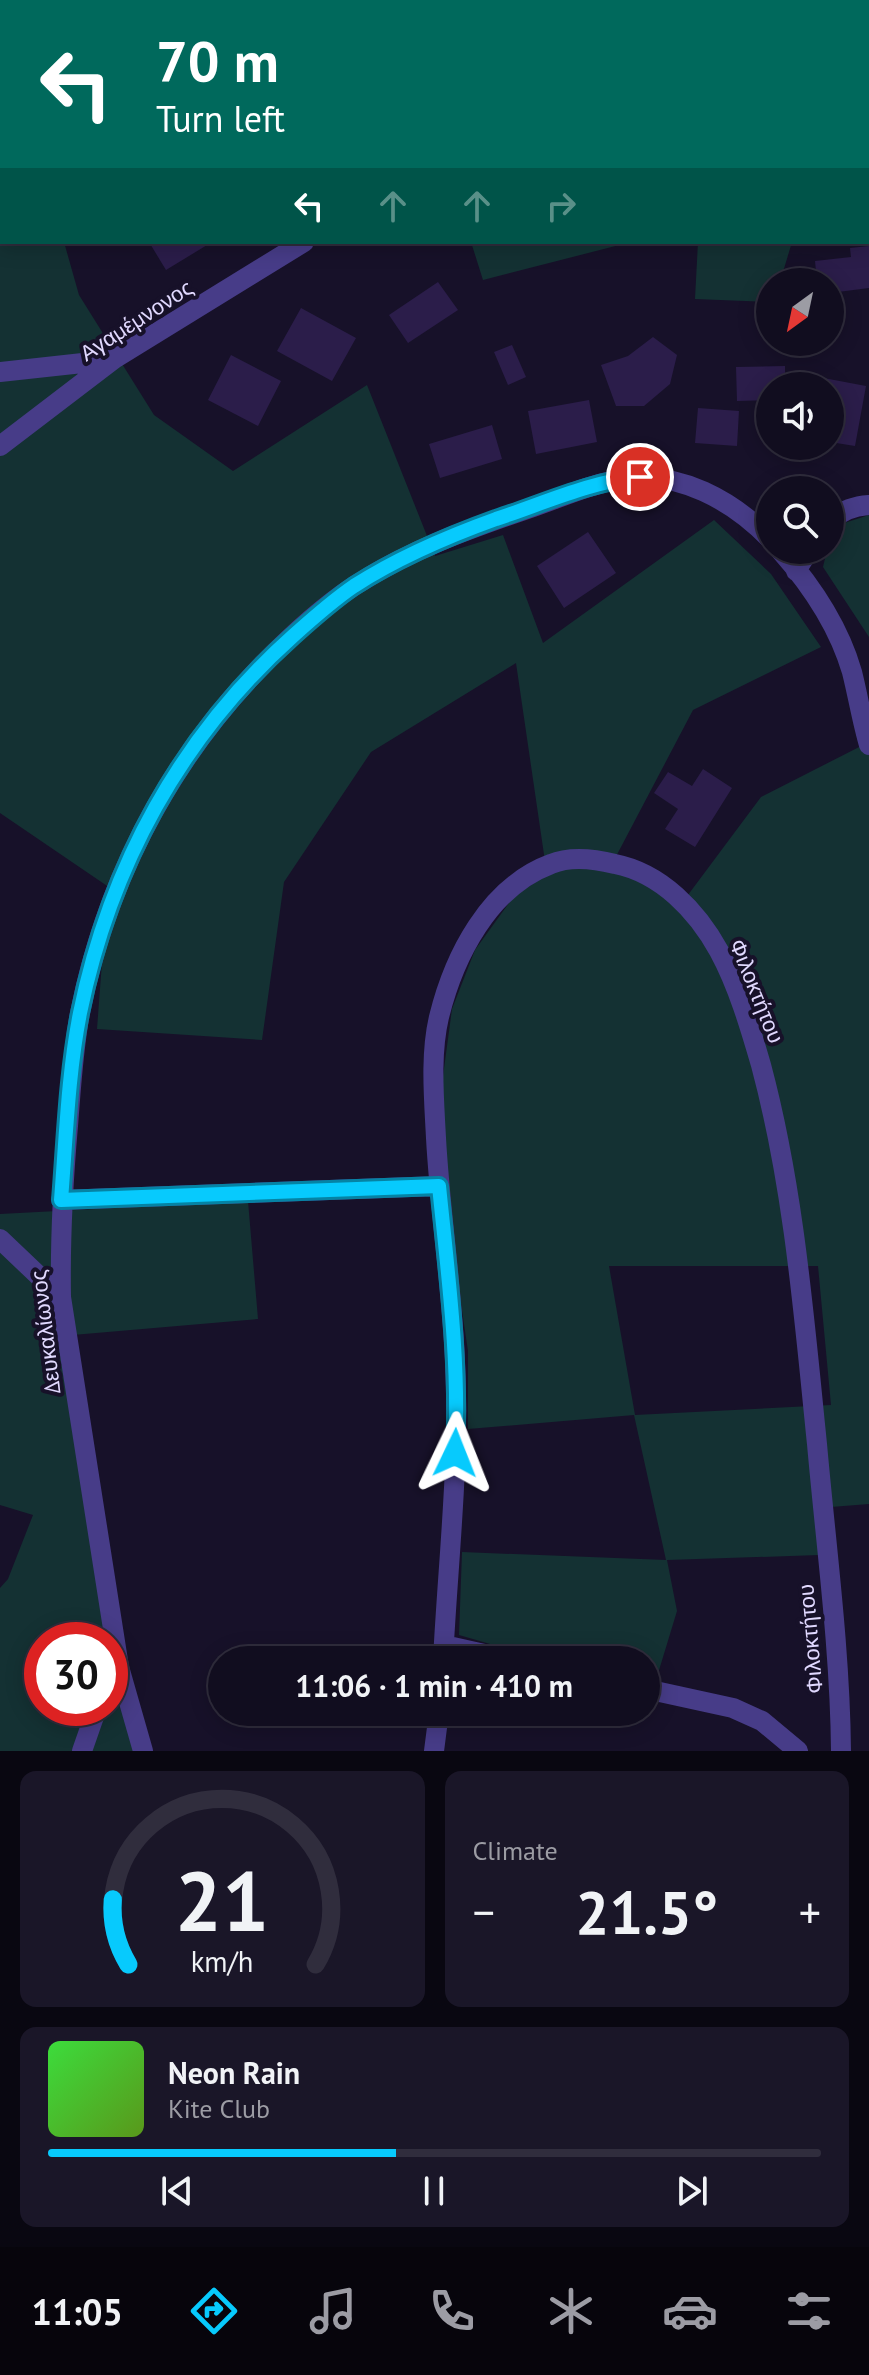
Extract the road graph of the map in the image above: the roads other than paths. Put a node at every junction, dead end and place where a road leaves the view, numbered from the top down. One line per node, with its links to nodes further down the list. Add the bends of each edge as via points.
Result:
1 (301, 244): 2 (street, Αγαμέμνονος)
2 (114, 359): 3 (street); 4 (street, Αγαμέμνονος)
3 (0, 372)
4 (0, 446)
5 (869, 505): 6 (street)
6 (844, 512)
7 (756, 527): 13 (street, Δευκαλίωνος, via 731,506 692,487 658,478 622,479 435,541 354,586 282,646 234,695 173,775 115,893 80,1015)
8 (791, 564): 10 (street)
9 (800, 564): 10 (street)
10 (796, 571): 11 (street, via 838,634)
11 (868, 736)
12 (439, 1186): 13 (street); 17 (street, Φιλοκτήτου, via 457,1422); 26 (street, Φιλοκτήτου, via 434,1111 438,1022 480,922 508,890 559,861 627,866 668,889 718,950 747,1020 770,1100 807,1341 839,1674)
13 (61, 1200): 15 (street, Δευκαλίωνος)
14 (0, 1239): 15 (street)
15 (61, 1297): 16 (street, Δευκαλίωνος)
16 (107, 1622)
17 (444, 1646)
18 (660, 1692): 25 (street, via 733,1708 762,1721)
19 (128, 1710): 23 (street, Δευκαλίωνος)
20 (91, 1726): 22 (street)
21 (437, 1726): 24 (street)
22 (82, 1751)
23 (143, 1751)
24 (434, 1751)
25 (798, 1751)
26 (841, 1751)

